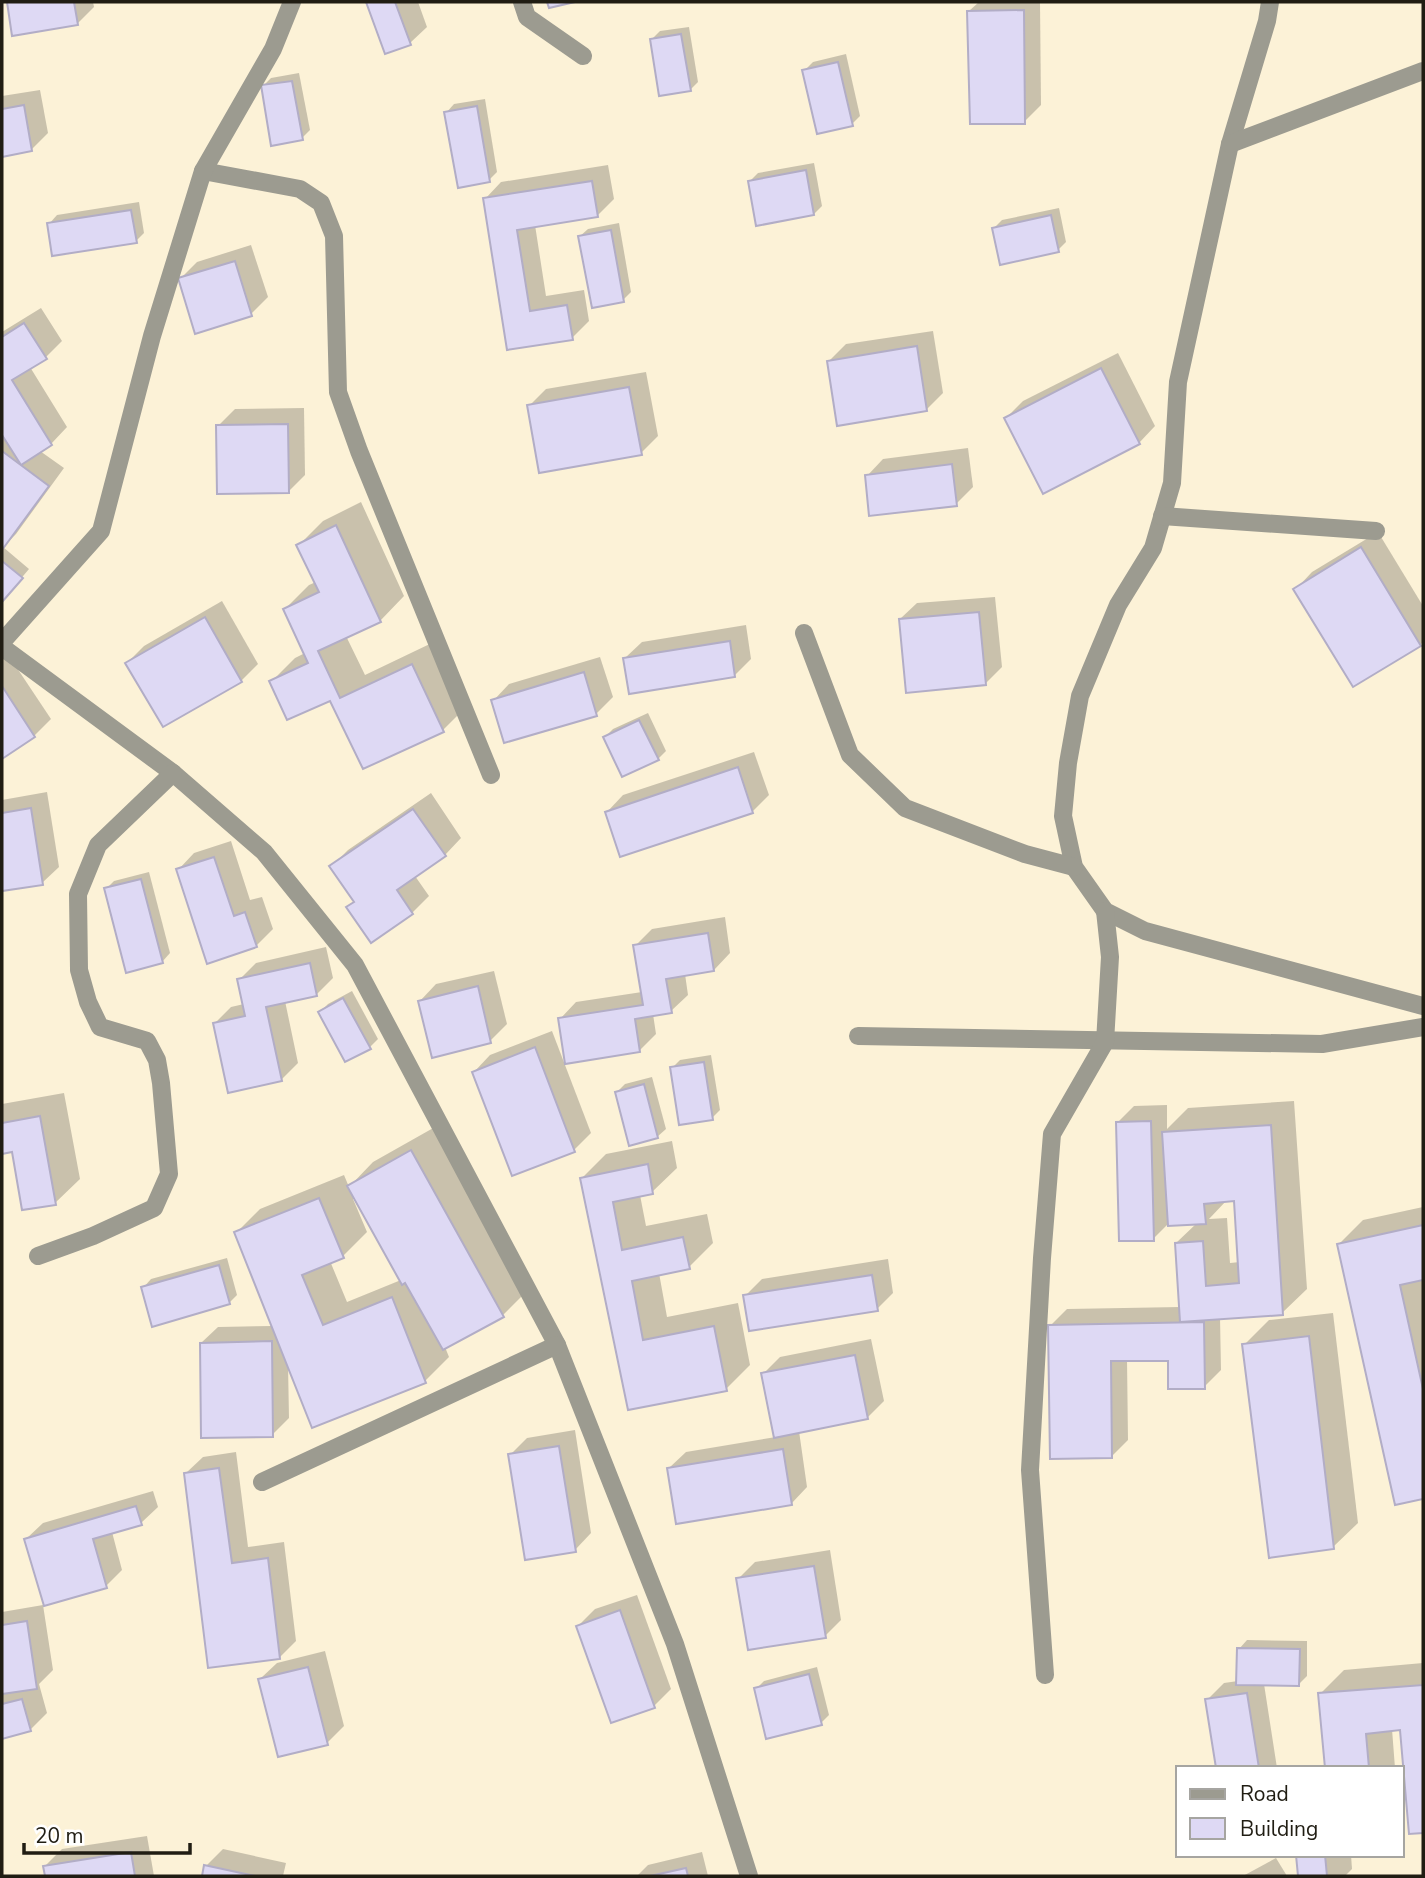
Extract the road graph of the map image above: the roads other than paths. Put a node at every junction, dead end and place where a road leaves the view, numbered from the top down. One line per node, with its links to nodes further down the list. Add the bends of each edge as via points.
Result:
1 (292, 2): 7 (street, via 273,49)
2 (522, 2): 4 (street, via 527,17)
3 (1270, 2): 6 (street)
4 (583, 56)
5 (1423, 71): 6 (street)
6 (1230, 144): 8 (street, via 1178,382 1172,483)
7 (203, 171): 11 (street, via 152,336 101,531); 13 (street, via 300,189 321,203 334,236 338,392)
8 (1162, 516): 9 (street); 14 (street, via 1153,548 1118,605 1080,696 1063,816)
9 (1376, 531)
10 (804, 633): 14 (street, via 850,755 905,808 1025,854)
11 (2, 644): 12 (street)
12 (173, 773): 20 (street, via 98,845 78,894 79,970 88,1002 100,1027 147,1041 156,1059 169,1174 154,1208); 21 (street, via 264,852 355,965)
13 (491, 775)
14 (1074, 867): 15 (street)
15 (1105, 911): 16 (street, via 1144,931); 19 (street, via 1110,957)
16 (1423, 1006)
17 (1423, 1027): 19 (street, via 1322,1044)
18 (858, 1036): 19 (street)
19 (1105, 1042): 23 (street, via 1052,1135 1030,1470)
20 (38, 1256)
21 (557, 1345): 22 (street); 24 (street, via 676,1644)
22 (262, 1482)
23 (1045, 1675)
24 (749, 1876)

